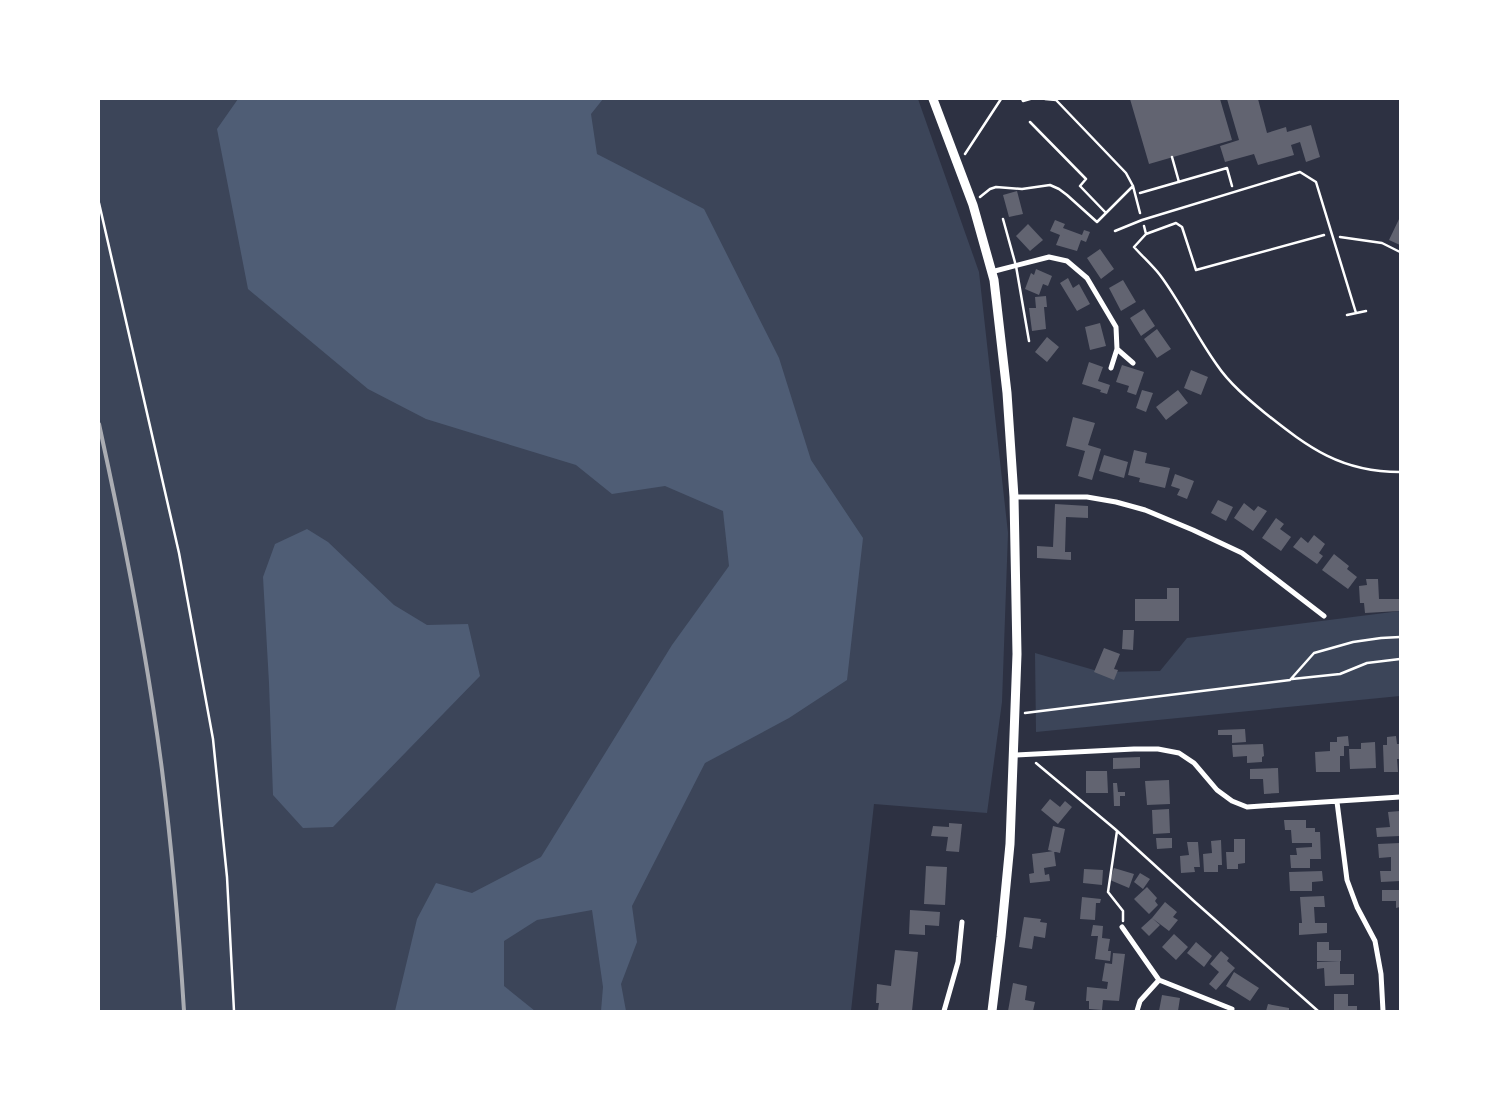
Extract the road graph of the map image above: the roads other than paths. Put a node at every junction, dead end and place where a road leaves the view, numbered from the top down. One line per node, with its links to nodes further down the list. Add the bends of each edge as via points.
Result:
1 (933, 99): 5 (main road, via 973,205)
2 (1004, 219): 4 (lane)
3 (1115, 231): 7 (lane, via 1300,172 1316,182)
4 (1016, 266): 5 (street); 9 (lane); 10 (street, via 1049,257 1067,261 1086,278 1116,326)
5 (991, 272): 13 (main road, via 1007,393)
6 (1366, 310): 7 (lane)
7 (1356, 313): 8 (lane)
8 (1348, 315)
9 (1029, 341)
10 (1117, 349): 11 (street); 12 (street)
11 (1133, 363)
12 (1111, 368)
13 (1014, 497): 14 (street, via 1086,497 1144,510 1242,553); 15 (main road, via 1018,654)
14 (1324, 616)
15 (1014, 755): 17 (street, via 1158,749 1179,753 1194,763 1217,790 1247,807); 23 (main road, via 1010,844)
16 (1400, 797): 17 (street)
17 (1337, 802): 25 (street, via 1347,880 1375,941)
18 (962, 922): 22 (street, via 958,962)
19 (1122, 927): 20 (street)
20 (1159, 980): 21 (street); 24 (street, via 1140,1001)
21 (1232, 1010)
22 (944, 1011)
23 (992, 1011)
24 (1137, 1011)
25 (1383, 1011)

